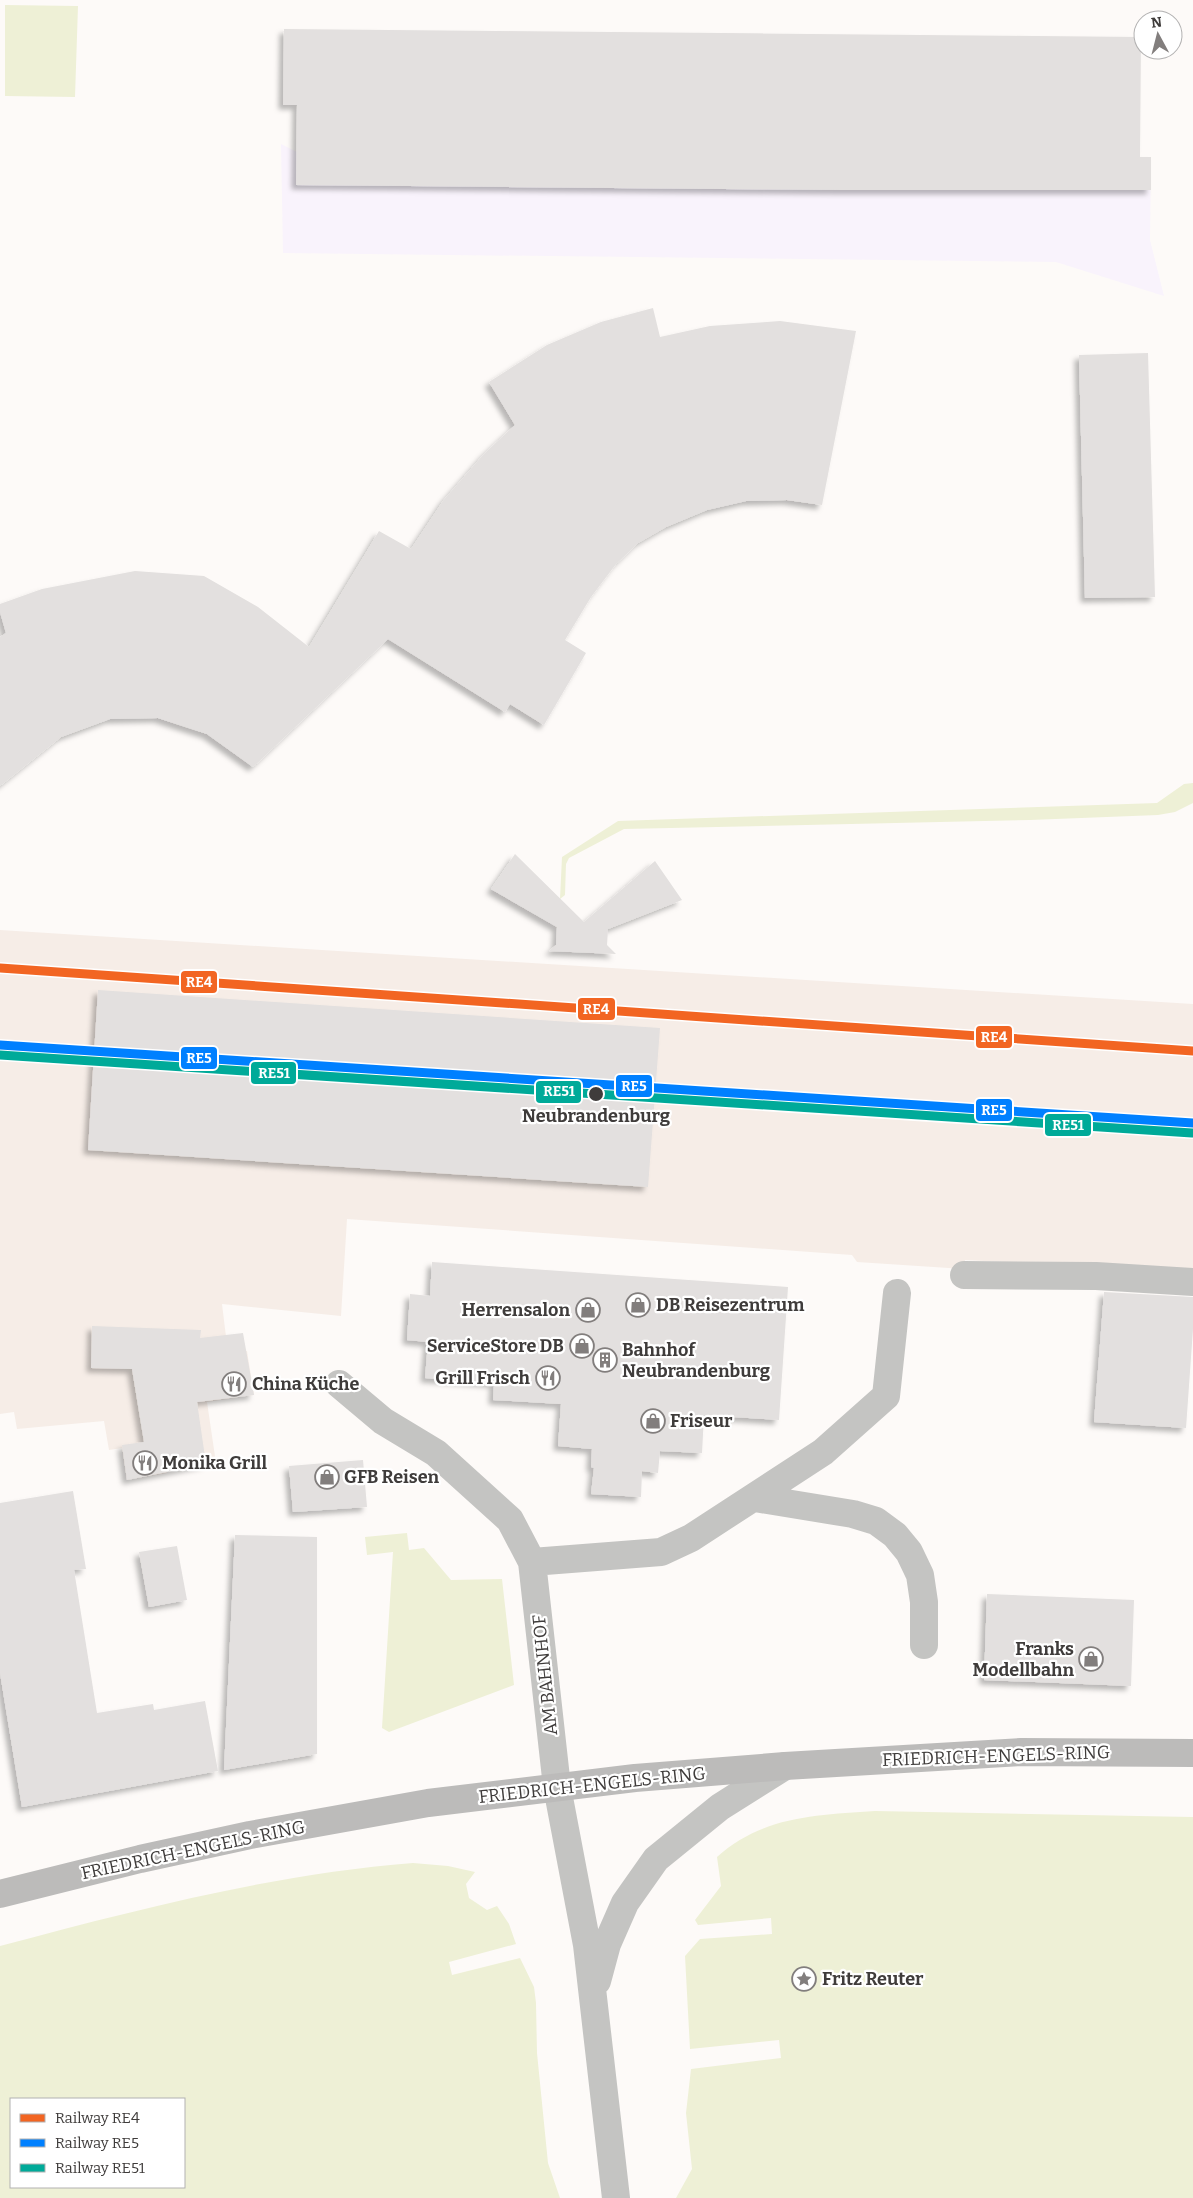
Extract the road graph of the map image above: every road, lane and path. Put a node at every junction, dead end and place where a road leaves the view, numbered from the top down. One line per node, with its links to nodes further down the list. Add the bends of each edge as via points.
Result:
1 (964, 1274): 2 (street, via 1096,1276)
2 (1193, 1282)
3 (897, 1293): 5 (street, via 886,1396 823,1452)
4 (339, 1384): 6 (street, AM BAHNHOF, via 383,1422 436,1453 510,1520)
5 (755, 1498): 6 (street, via 691,1538 661,1552); 7 (street, via 853,1514 876,1521 896,1535 920,1575)
6 (532, 1562): 10 (street, AM BAHNHOF)
7 (924, 1645)
8 (1193, 1753): 9 (main road, FRIEDRICH-ENGELS-RING, via 1021,1752)
9 (784, 1766): 10 (main road, FRIEDRICH-ENGELS-RING); 12 (street, via 720,1807 656,1859 625,1903 607,1944)
10 (557, 1788): 11 (main road, FRIEDRICH-ENGELS-RING, via 428,1803 250,1835); 12 (street, AM BAHNHOF)
11 (0, 1894)
12 (594, 1994): 13 (street, AM BAHNHOF)
13 (616, 2198)

